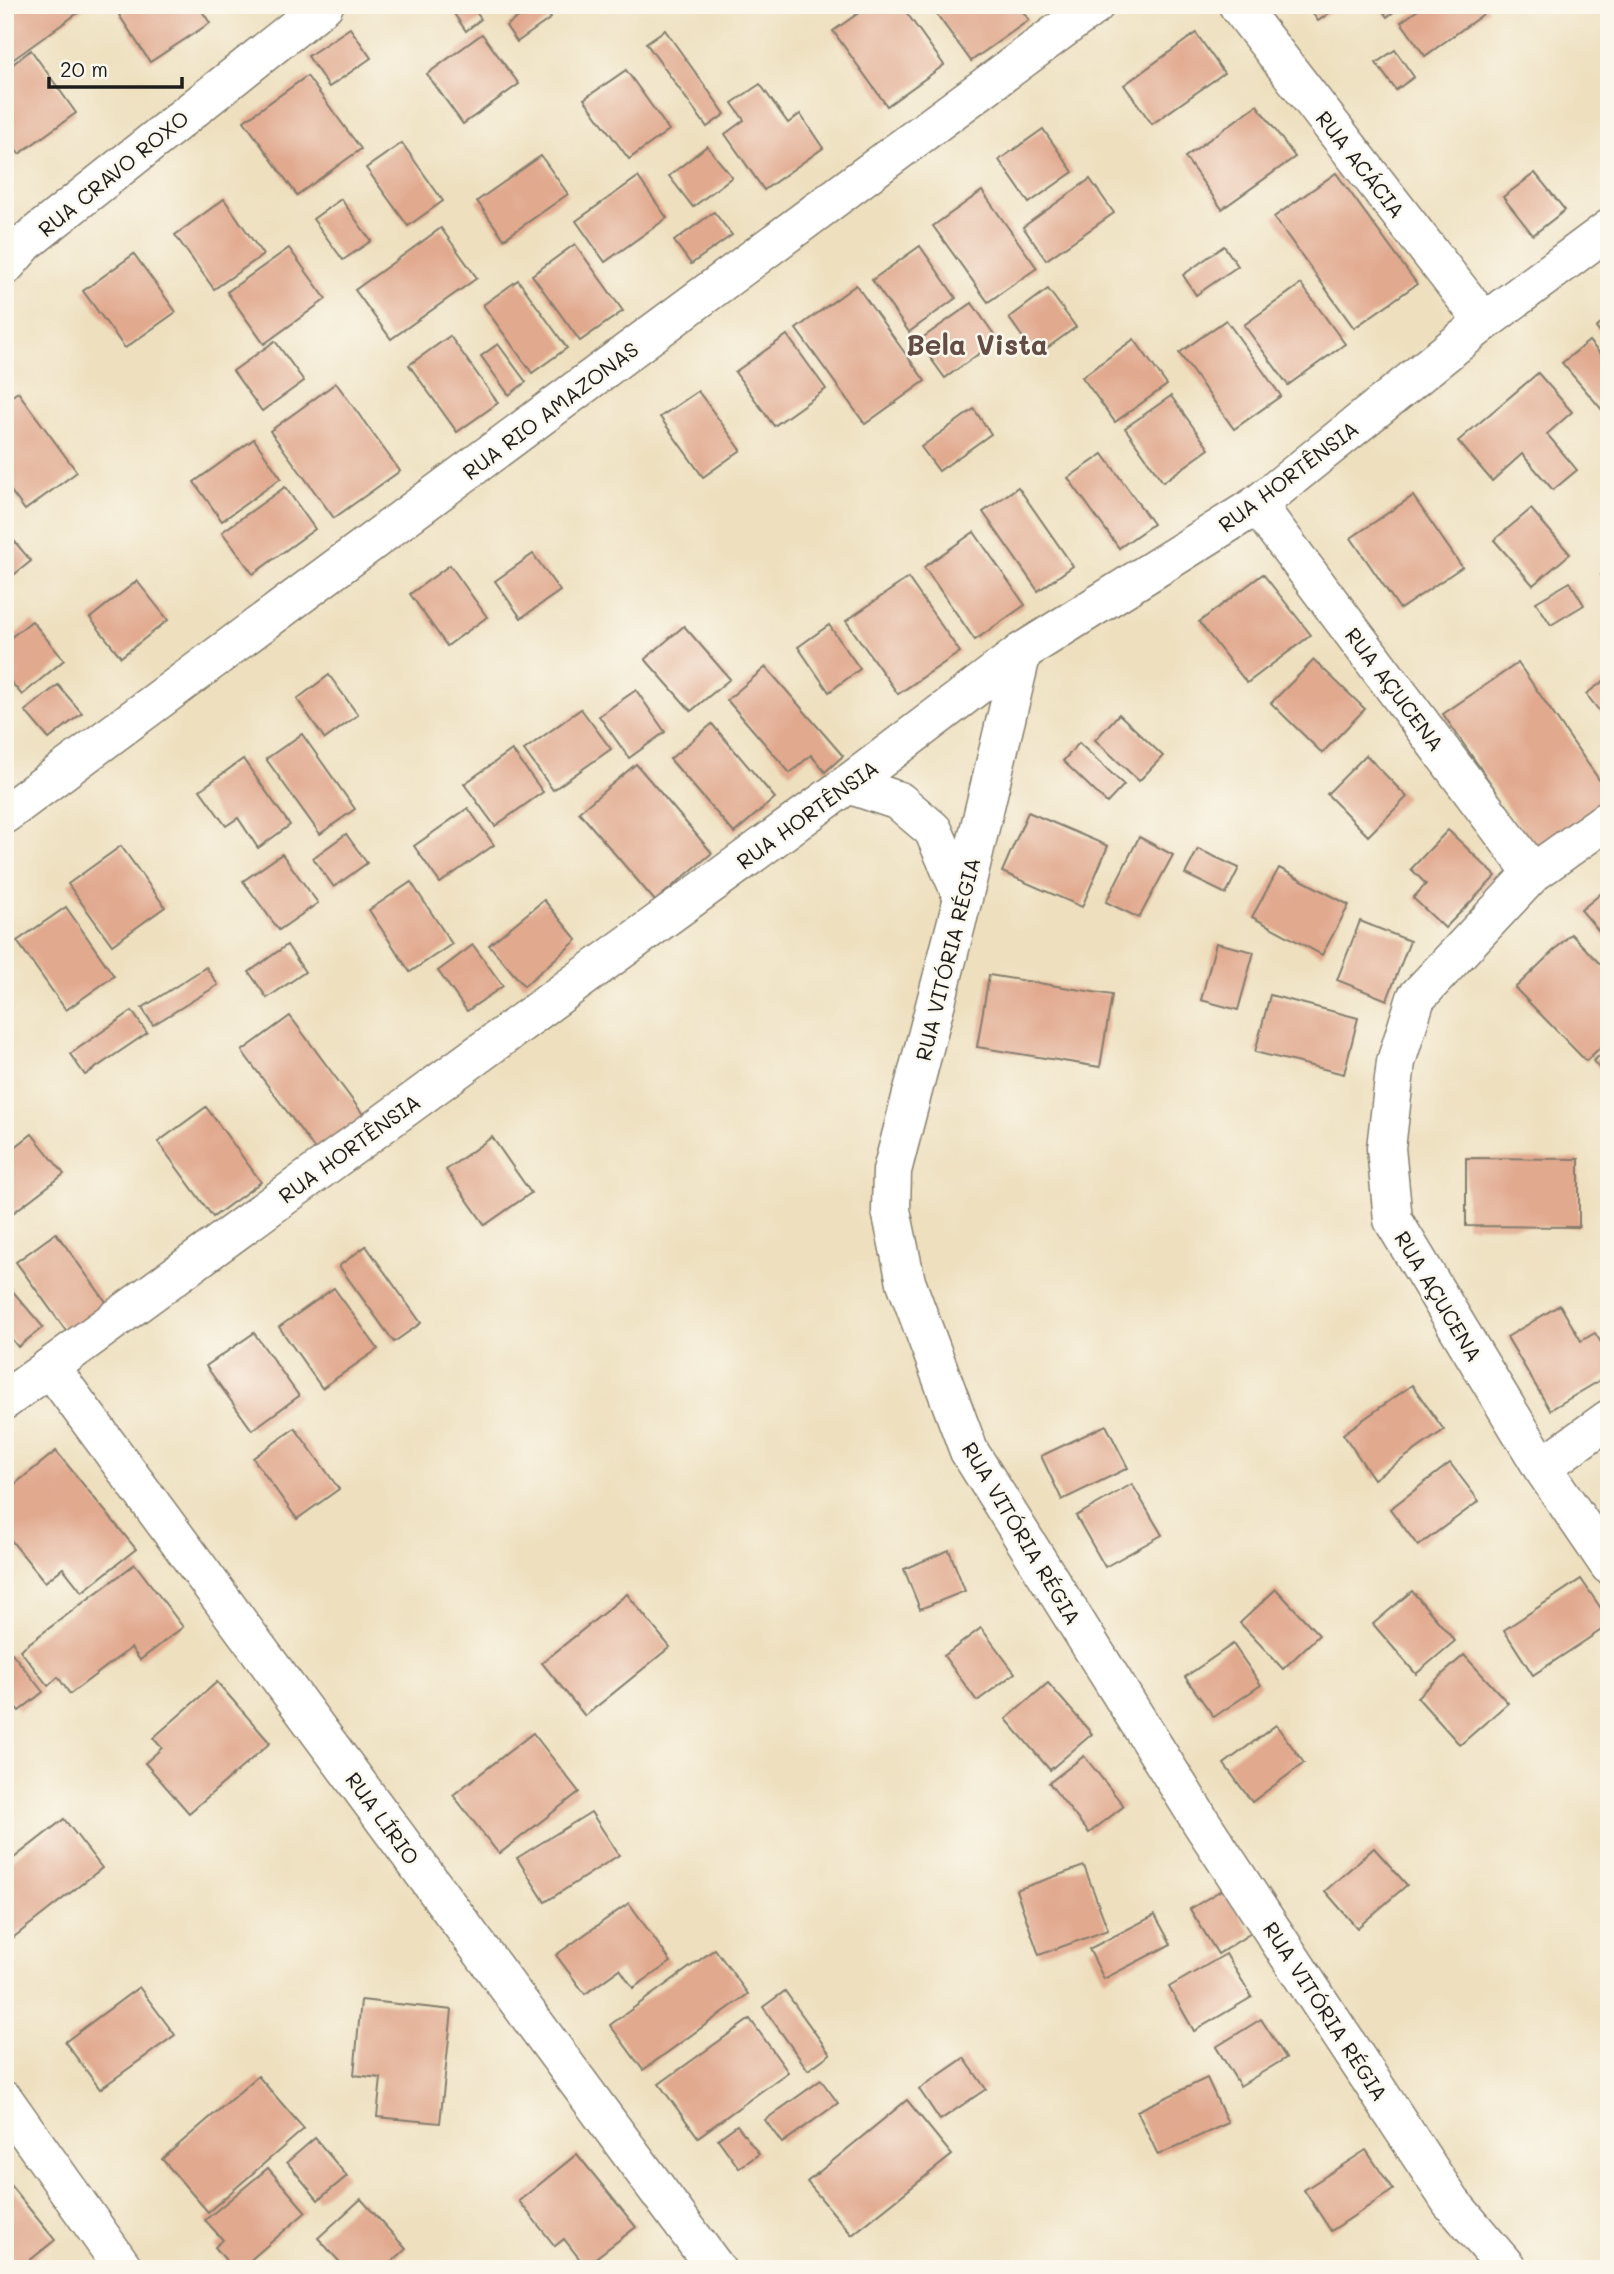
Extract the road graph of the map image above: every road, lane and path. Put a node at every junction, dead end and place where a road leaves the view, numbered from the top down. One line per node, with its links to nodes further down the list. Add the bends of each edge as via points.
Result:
1 (324, 5): 5 (street, RUA CRAVO ROXO, via 24,243)
2 (1095, 5): 10 (street, RUA RIO AMAZONAS)
3 (1238, 5): 6 (street, RUA ACÁCIA)
4 (1609, 229): 6 (street, RUA HORTÊNSIA)
5 (5, 266)
6 (1484, 322): 7 (street, RUA HORTÊNSIA)
7 (1257, 505): 8 (street, RUA HORTÊNSIA); 12 (street, RUA AÇUCENA)
8 (1022, 652): 9 (street, RUA HORTÊNSIA); 13 (street, RUA VITÓRIA RÉGIA)
9 (848, 784): 13 (street, via 899,801 933,830); 14 (street, RUA HORTÊNSIA)
10 (5, 814)
11 (1609, 819): 12 (street, RUA AÇUCENA)
12 (1533, 873): 17 (street, RUA AÇUCENA, via 1416,998 1395,1062 1386,1148 1393,1220)
13 (963, 898): 22 (street, RUA VITÓRIA RÉGIA, via 892,1171 891,1210 906,1282 969,1451 1208,1833 1451,2202)
14 (50, 1367): 15 (street, RUA HORTÊNSIA); 21 (street, RUA LÍRIO)
15 (5, 1400)
16 (1609, 1419): 17 (street)
17 (1542, 1468): 18 (street, RUA AÇUCENA)
18 (1609, 1565)
19 (5, 2101): 20 (street)
20 (124, 2269)
21 (716, 2269)
22 (1508, 2269)

